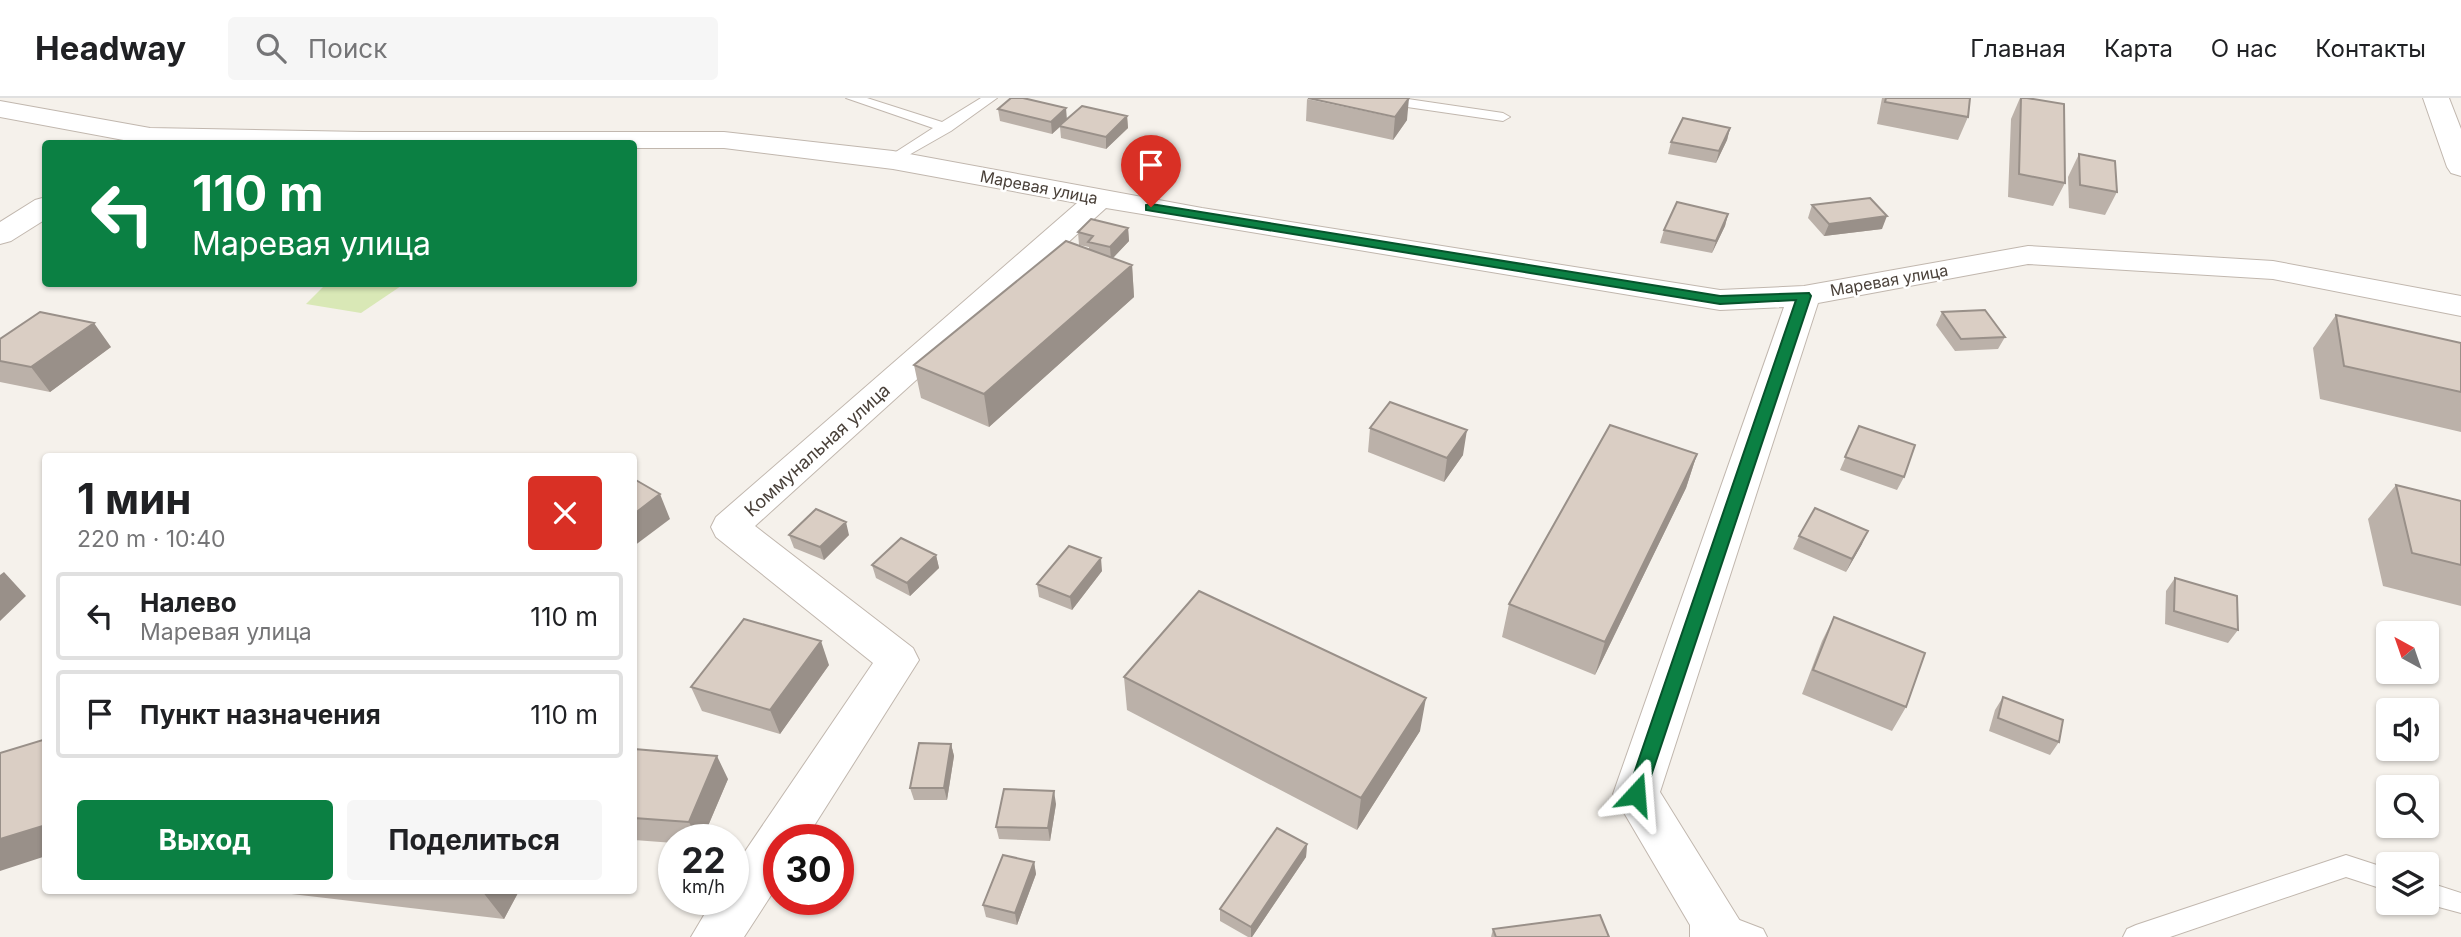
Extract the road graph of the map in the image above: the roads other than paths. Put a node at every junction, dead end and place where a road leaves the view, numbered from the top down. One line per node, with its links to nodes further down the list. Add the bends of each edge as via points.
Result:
1 (853, 98): 7 (lane)
2 (990, 98): 7 (lane)
3 (1373, 98): 6 (lane)
4 (2436, 98): 10 (street)
5 (0, 109): 8 (street, Маревая улица)
6 (1503, 117)
7 (946, 128): 9 (lane)
8 (145, 140): 9 (street, Маревая улица, via 724,140)
9 (893, 160): 11 (street, Маревая улица)
10 (2461, 166)
11 (1100, 198): 14 (street, Маревая улица, via 1720,300); 16 (street, Коммунальная улица, via 730,527 898,660)
12 (42, 208): 13 (street)
13 (0, 234)
14 (1804, 296): 15 (street, Маревая улица, via 2028,255 2273,270); 21 (street, via 1636,794)
15 (2461, 306)
16 (790, 824)
17 (763, 865): 22 (street, Коммунальная улица)
18 (2376, 876): 24 (lane, via 2346,866)
19 (2439, 897): 20 (lane)
20 (2458, 903)
21 (1715, 929): 23 (lane)
22 (716, 937)
23 (1754, 937)
24 (2136, 937)

